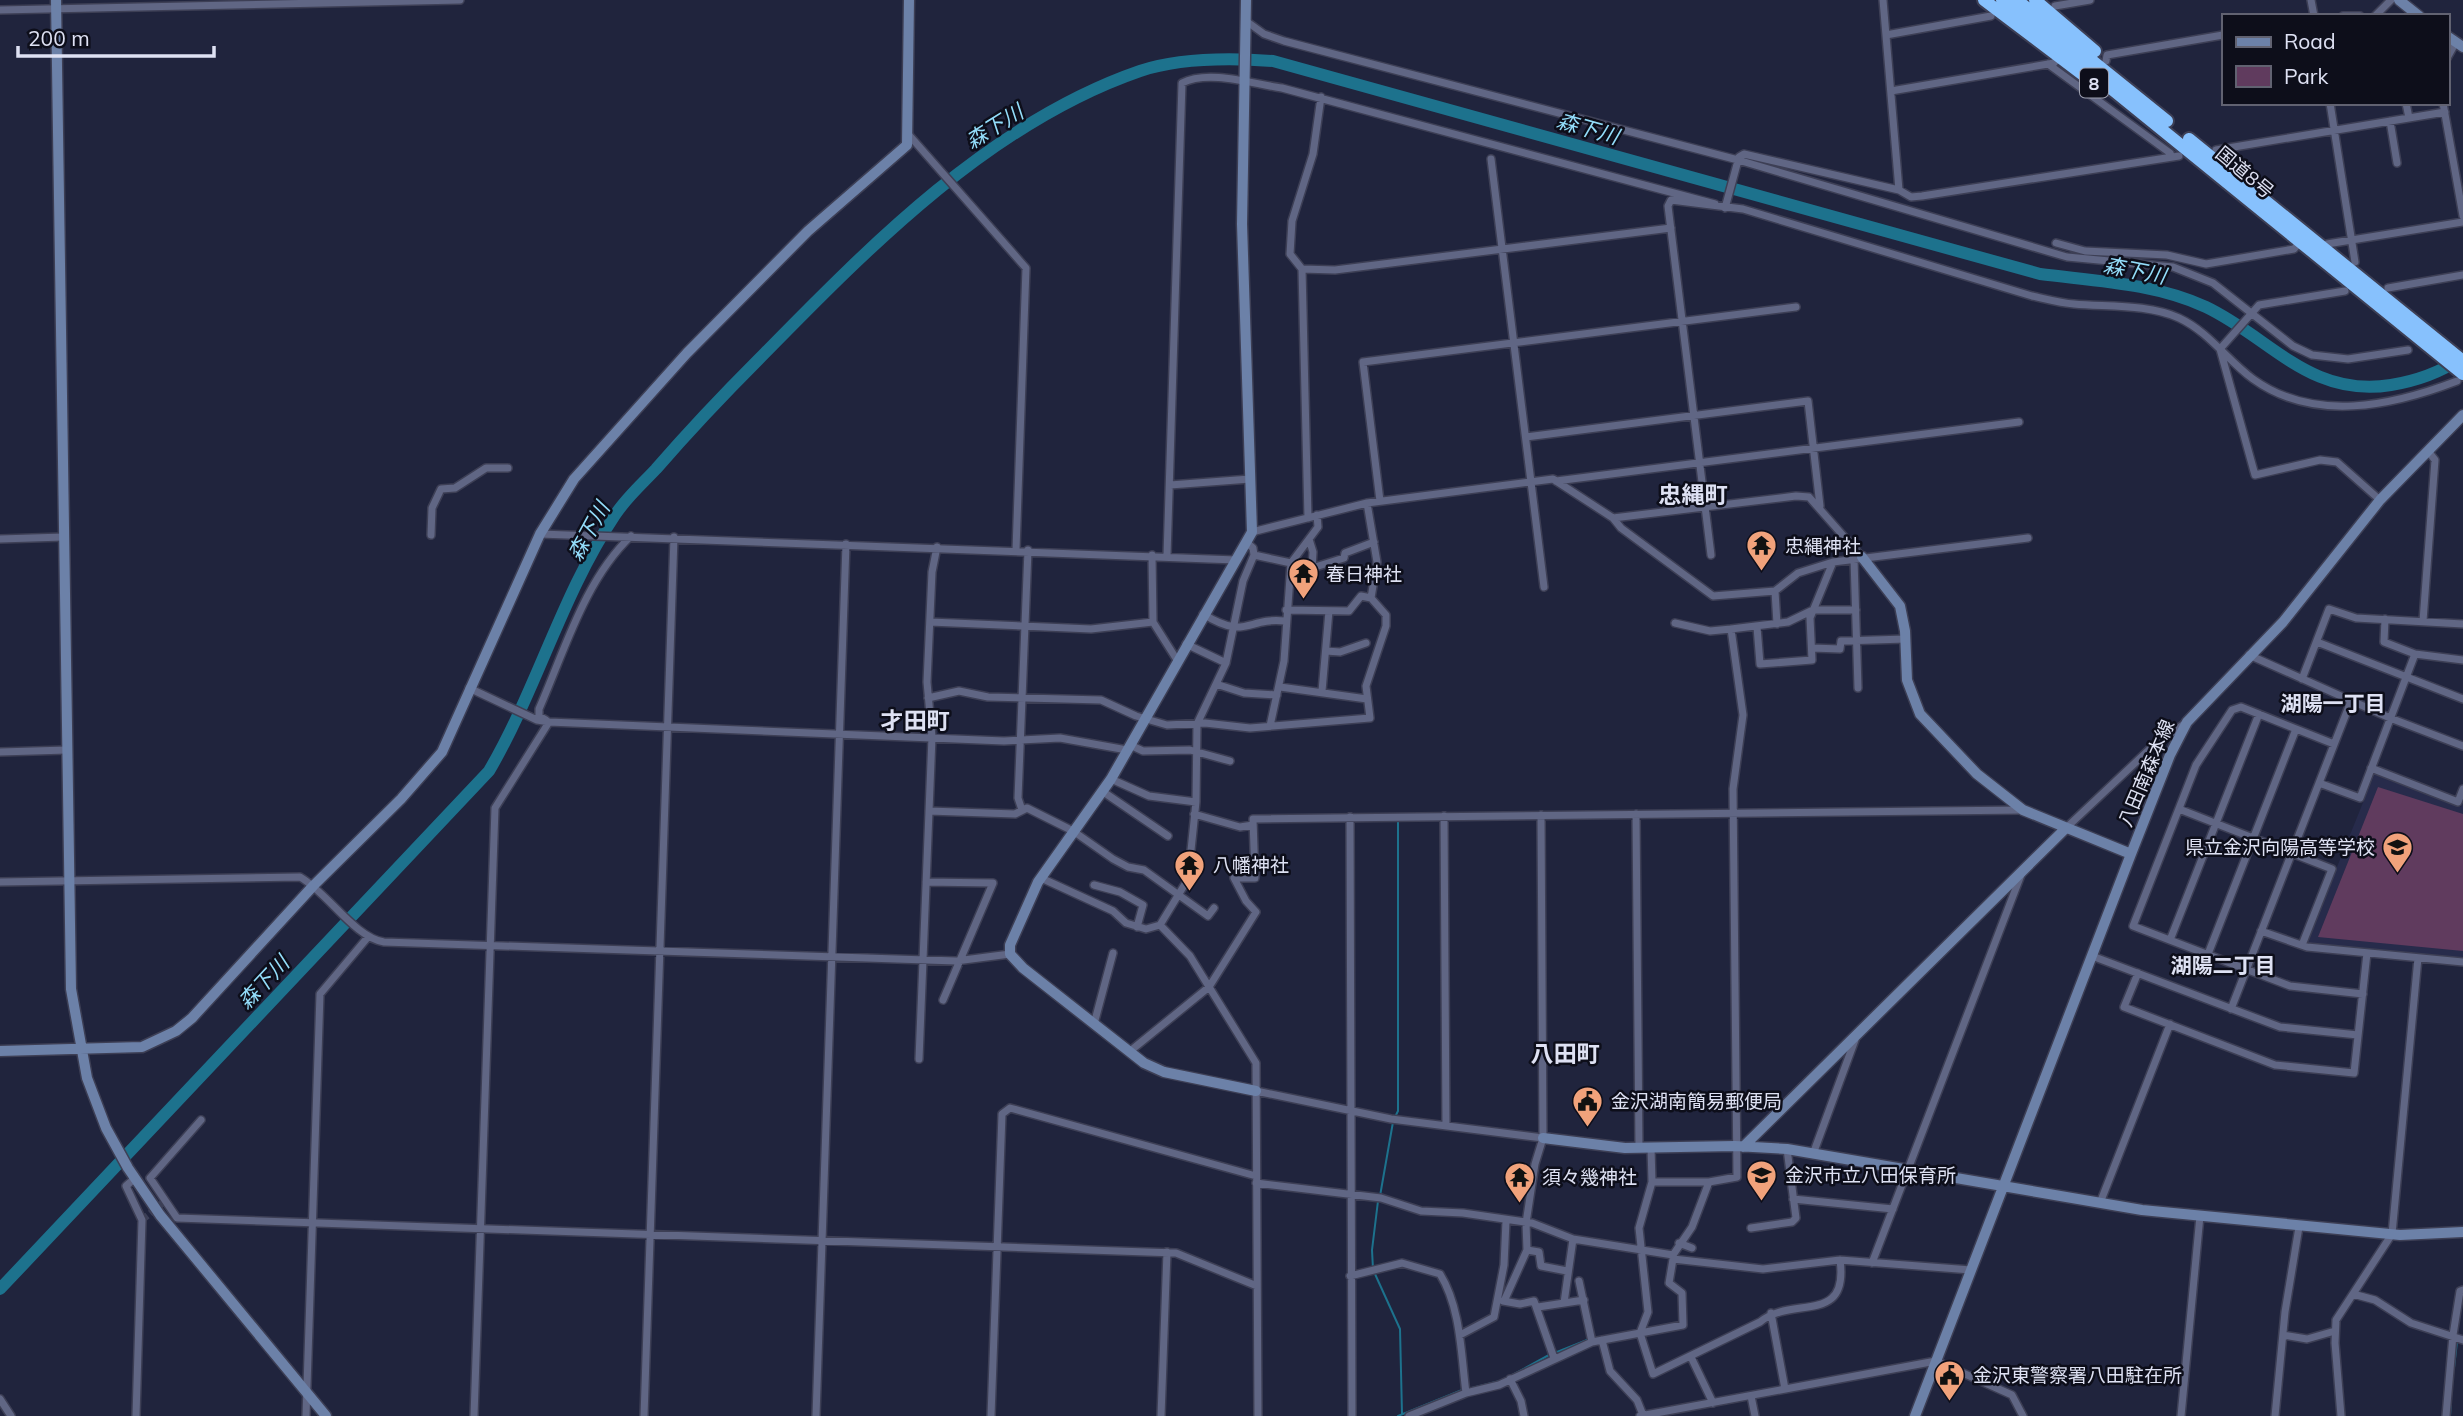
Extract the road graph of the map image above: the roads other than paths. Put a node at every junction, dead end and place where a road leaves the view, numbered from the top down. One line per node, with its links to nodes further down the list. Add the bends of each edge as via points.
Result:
1 (460, 0): 11 (street)
2 (909, 0): 33 (street)
3 (1247, 0): 18 (street)
4 (1883, 0): 19 (street)
5 (2017, 0): 32 (highway, 国道8号 / 8)
6 (2067, 0): 13 (street)
7 (2090, 0): 10 (street)
8 (2392, 0): 16 (street)
9 (2399, 0): 17 (street)
10 (2075, 1): 13 (street, via 2073,7 2055,10)
11 (264, 2): 12 (street)
12 (56, 4): 15 (street); 92 (street)
13 (2046, 6): 22 (highway, 8)
14 (1994, 7): 19 (street, via 1995,20); 21 (highway, 8); 37 (highway, 国道8号 / 8)
15 (0, 10)
16 (2377, 14)
17 (2416, 14)
18 (1246, 25): 23 (street); 40 (street, via 1284,41)
19 (1886, 35): 24 (street)
20 (2222, 36): 22 (street, via 2107,55)
21 (2053, 61): 24 (street); 34 (street); 36 (highway, 8)
22 (2106, 61): 32 (highway, 8)
23 (1244, 81): 25 (street); 76 (street, via 1242,224); 79 (street, via 1209,78 1182,83)
24 (1891, 91): 43 (street)
25 (1321, 97): 44 (street); 54 (street, via 1313,154 1292,221 1290,254)
26 (2330, 105): 31 (street)
27 (2406, 105): 29 (street)
28 (2444, 107): 29 (street); 42 (street)
29 (2409, 118): 30 (street)
30 (2390, 121): 31 (street); 41 (street)
31 (2334, 130): 35 (street); 48 (street)
32 (2178, 131): 37 (highway, 国道8号 / 8)
33 (909, 135): 89 (street, via 907,145 808,231 610,436 574,479); 101 (street, via 1026,268)
34 (2155, 142): 36 (street); 38 (street)
35 (2241, 146): 37 (street, via 2242,150); 37 (street, via 2241,142)
36 (2179, 153): 37 (highway, 8); 38 (street); 38 (street, via 2183,159 2156,164)
37 (2208, 155): 49 (highway, 国道8号 / 8); 51 (highway, 国道8号 / 8)
38 (2155, 158): 43 (street, via 1922,196 1911,197)
39 (1491, 159): 52 (street)
40 (1737, 161): 43 (street, via 1744,154); 44 (street); 59 (street, via 2067,257 2173,267 2213,283)
41 (2397, 163)
42 (2459, 166): 45 (street)
43 (1899, 190)
44 (1726, 206): 47 (street, via 1671,200); 63 (street, via 2032,296 2178,317)
45 (2463, 216)
46 (2463, 222): 48 (street)
47 (1671, 228): 52 (street); 60 (street)
48 (2352, 240): 51 (street); 53 (street)
49 (2300, 242): 50 (street, via 2294,249 2206,264 2167,255 2085,251); 61 (highway, 国道8号 / 8)
50 (2056, 243)
51 (2324, 248): 61 (highway, 国道8号 / 8)
52 (1503, 249): 54 (street, via 1335,270); 62 (street)
53 (2356, 262)
54 (1302, 269): 86 (street)
55 (2463, 275): 56 (street)
56 (2389, 288)
57 (2346, 291): 59 (street, via 2259,305)
58 (1796, 307): 60 (street)
59 (2251, 313): 63 (street); 64 (street, via 2312,355 2348,359)
60 (1683, 321): 62 (street); 67 (street)
61 (2428, 339): 65 (highway, 国道8号 / 8); 66 (highway, 国道8号 / 8)
62 (1514, 343): 71 (street); 81 (street, via 1363,362)
63 (2221, 347): 66 (street, via 2270,389 2331,407 2386,403); 80 (street, via 2255,475 2320,460 2337,462)
64 (2408, 350)
65 (2463, 361)
66 (2460, 377)
67 (1695, 415): 71 (street); 72 (street, via 1808,401); 74 (street)
68 (2463, 415): 70 (street, 八田南森本線)
69 (2019, 422): 72 (street)
70 (2459, 422): 73 (street, 八田南森本線)
71 (1526, 437): 78 (street)
72 (1814, 448): 74 (street); 84 (street)
73 (2428, 451): 80 (street, 八田南森本線); 121 (street, via 2435,460)
74 (1700, 463): 77 (street); 83 (street)
75 (508, 468): 90 (street, via 486,468 455,488 441,489 432,508)
76 (1250, 479): 79 (street); 88 (street)
77 (1556, 481): 78 (street); 87 (street)
78 (1532, 482): 81 (street); 111 (street)
79 (1170, 485): 106 (street)
80 (2380, 500): 139 (street, 八田南森本線, via 2283,622)
81 (1380, 501): 82 (street)
82 (1367, 503): 85 (street); 98 (street)
83 (1706, 507): 84 (street, via 1796,496 1809,497); 87 (street); 105 (street)
84 (1821, 507): 107 (street)
85 (1317, 515): 86 (street); 96 (street, via 1318,527)
86 (1308, 518): 88 (street)
87 (1614, 518): 112 (street, via 1713,596)
88 (1252, 532): 97 (street)
89 (540, 534): 91 (street); 146 (street)
90 (431, 535)
91 (627, 536): 93 (street); 158 (street, via 605,563 539,709 539,716)
92 (64, 537): 95 (street); 170 (street)
93 (674, 537): 99 (street); 162 (street)
94 (2028, 538): 107 (street)
95 (0, 539)
96 (1309, 539): 98 (street, via 1312,568); 110 (street)
97 (1246, 542): 104 (street); 108 (street)
98 (1374, 542): 113 (street, via 1377,562)
99 (846, 544): 100 (street); 164 (street)
100 (937, 547): 101 (street); 122 (street)
101 (1016, 550): 102 (street)
102 (1028, 550): 103 (street); 127 (street)
103 (1152, 555): 106 (street); 123 (street)
104 (1254, 555): 110 (street); 129 (street, via 1242,581)
105 (1711, 555)
106 (1167, 556): 108 (street)
107 (1858, 558): 109 (street); 116 (street); 131 (street, 八田南森本線, via 1900,606)
108 (1236, 560): 118 (street)
109 (1833, 562): 112 (street, via 1798,573); 115 (street)
110 (1291, 563): 114 (street)
111 (1544, 587)
112 (1775, 592): 125 (street)
113 (1371, 598): 117 (street, via 1361,596 1349,611); 152 (street, via 1386,615 1386,626 1366,686)
114 (1286, 610): 117 (street); 120 (street)
115 (1813, 610): 116 (street); 125 (street); 136 (street)
116 (1856, 610): 132 (street)
117 (1329, 611): 137 (street)
118 (1203, 614): 129 (street); 135 (street)
119 (2385, 619): 121 (street); 133 (street, via 2356,618 2329,609); 138 (street, via 2384,642)
120 (1285, 621): 129 (street); 148 (street)
121 (2423, 621): 126 (street)
122 (930, 622): 127 (street); 150 (street)
123 (1153, 622): 127 (street, via 1091,629); 140 (street)
124 (1675, 623): 130 (street, via 1710,631)
125 (1777, 624): 128 (street)
126 (2463, 624)
127 (1025, 626): 151 (street)
128 (1756, 627): 130 (street); 136 (street, via 1760,664 1812,660)
129 (1235, 629): 142 (street)
130 (1731, 629): 184 (street, via 1744,715 1732,789)
131 (1906, 639): 132 (street); 182 (street, 八田南森本線, via 1907,681 1920,714 1977,774)
132 (1857, 641): 136 (street, via 1841,641 1840,649); 147 (street)
133 (2317, 642): 143 (street); 144 (street)
134 (1366, 643): 137 (street, via 1340,652)
135 (1186, 644): 140 (street); 142 (street)
136 (1812, 648)
137 (1326, 651): 149 (street)
138 (2415, 654): 141 (street); 143 (street)
139 (2249, 655): 144 (street); 159 (street, 八田南森本線)
140 (1177, 660): 156 (street)
141 (2463, 660)
142 (1226, 663): 145 (street)
143 (2406, 677): 153 (street); 157 (street)
144 (2302, 679): 154 (street)
145 (1216, 684): 148 (street, via 1244,692); 160 (street)
146 (469, 688): 158 (street); 203 (street, via 442,752)
147 (1858, 688)
148 (1279, 691): 149 (street); 161 (street)
149 (1322, 691): 152 (street)
150 (929, 698): 151 (street, via 959,691); 165 (street)
151 (1022, 698): 156 (street, via 1101,701); 166 (street)
152 (1367, 699): 161 (street, via 1370,718)
153 (2463, 699)
154 (2351, 701): 157 (street); 167 (street)
155 (2259, 714): 163 (street); 180 (street, via 2241,707 2232,710 2196,765); 190 (street)
156 (1144, 718): 160 (street, via 1167,725); 169 (street)
157 (2390, 718): 168 (street); 174 (street)
158 (549, 722): 162 (street); 213 (street, via 495,808)
159 (2187, 722): 192 (street, via 2159,740); 197 (street, 八田南森本線)
160 (1197, 724): 161 (street); 172 (street)
161 (1270, 726)
162 (668, 727): 164 (street); 214 (street)
163 (2296, 729): 167 (street); 195 (street)
164 (839, 733): 165 (street); 220 (street)
165 (932, 737): 166 (street); 183 (street)
166 (1020, 741): 169 (street, via 1060,738); 181 (street)
167 (2334, 744): 176 (street)
168 (2463, 746)
169 (1128, 748): 172 (street); 175 (street)
170 (67, 750): 171 (street); 200 (street)
171 (0, 751)
172 (1195, 752): 173 (street); 179 (street)
173 (1230, 761)
174 (2371, 768): 176 (street, via 2360,798); 177 (street, via 2458,802)
175 (1111, 779): 178 (street); 179 (street, via 1149,796)
176 (2319, 783): 196 (street)
177 (2463, 789)
178 (1102, 791): 193 (street); 194 (street)
179 (1196, 802): 185 (street)
180 (2179, 809): 190 (street); 211 (street, via 2133,926)
181 (1021, 810): 183 (street, via 1015,814); 193 (street, via 1027,808)
182 (2023, 810): 184 (street); 192 (street, 八田南森本線)
183 (929, 811): 202 (street)
184 (1733, 813): 186 (street); 244 (street)
185 (1194, 814): 191 (street, via 1240,827); 205 (street, via 1188,879)
186 (1636, 814): 187 (street); 245 (street)
187 (1541, 815): 188 (street); 243 (street)
188 (1444, 816): 189 (street); 242 (street)
189 (1350, 817): 191 (street, via 1253,818); 240 (street)
190 (2216, 824): 195 (street); 211 (street)
191 (1253, 825): 227 (street, via 1255,878 1234,878 1256,912)
192 (2065, 829): 197 (street, 八田南森本線); 198 (street)
193 (1073, 831): 199 (street); 205 (street)
194 (1168, 836)
195 (2253, 838): 196 (street); 218 (street)
196 (2291, 853): 209 (street); 212 (street, via 2332,869)
197 (2131, 854): 219 (street)
198 (2022, 871): 234 (street); 249 (street)
199 (1041, 878): 208 (street); 217 (street, via 1014,932)
200 (69, 881): 201 (street); 203 (street, via 300,877); 235 (street, via 71,989)
201 (0, 882)
202 (926, 882): 222 (street); 223 (street, via 993,883)
203 (314, 885): 210 (street); 235 (street, via 176,1031 142,1047)
204 (1094, 885): 208 (street, via 1143,905)
205 (1178, 894): 206 (street, via 1208,916); 207 (street)
206 (1214, 908)
207 (1160, 925): 208 (street); 227 (street, via 1190,956)
208 (1137, 927)
209 (2261, 931): 212 (street); 225 (street)
210 (366, 935): 213 (street, via 384,942); 261 (street, via 320,994)
211 (2170, 940): 218 (street)
212 (2302, 945): 216 (street)
213 (490, 946): 214 (street); 265 (street)
214 (660, 952): 220 (street); 268 (street)
215 (1113, 953): 231 (street)
216 (2367, 953): 221 (street); 228 (street)
217 (1010, 954): 223 (street); 231 (street)
218 (2208, 954): 225 (street)
219 (2092, 956): 226 (street); 254 (street)
220 (832, 957): 222 (street); 270 (street)
221 (2418, 958): 224 (street); 267 (street)
222 (923, 960): 223 (street); 238 (street)
223 (960, 961): 229 (street)
224 (2463, 962)
225 (2246, 969): 228 (street, via 2291,986); 230 (street)
226 (2138, 973): 230 (street); 232 (street, via 2124,1007)
227 (1209, 987): 237 (street); 239 (street, via 1256,1063)
228 (2363, 994): 233 (street)
229 (943, 1000)
230 (2231, 1009): 233 (street, via 2280,1027)
231 (1094, 1024): 237 (street)
232 (2170, 1024): 233 (street, via 2275,1065 2354,1073); 257 (street)
233 (2358, 1035)
234 (1853, 1036): 244 (street); 248 (street, via 1856,1040)
235 (81, 1050): 236 (street); 250 (street, via 108,1133)
236 (0, 1051)
237 (1129, 1052): 239 (street, via 1164,1072)
238 (919, 1059)
239 (1256, 1091): 240 (street); 251 (street)
240 (1351, 1111): 242 (street); 255 (street)
241 (201, 1120): 261 (street, via 150,1178 177,1218)
242 (1447, 1126): 243 (street)
243 (1543, 1138): 245 (street); 262 (street)
244 (1739, 1146): 246 (street); 247 (street); 253 (street, via 1737,1177)
245 (1639, 1148): 246 (street)
246 (1651, 1148): 252 (street)
247 (1787, 1149): 248 (street); 256 (street)
248 (1813, 1154): 249 (street)
249 (1907, 1171): 254 (street); 258 (street)
250 (134, 1179): 307 (street); 312 (street, via 126,1186 142,1220)
251 (1256, 1180): 255 (street); 272 (street, via 1010,1108 1002,1114); 284 (street)
252 (1652, 1182): 253 (street); 276 (street, via 1639,1228)
253 (1709, 1182): 271 (street, via 1692,1227)
254 (2003, 1186): 257 (street); 280 (street)
255 (1350, 1195): 260 (street, via 1380,1197 1421,1211); 282 (street)
256 (1793, 1199): 258 (street); 264 (street, via 1796,1218 1792,1222)
257 (2100, 1203): 259 (street)
258 (1893, 1209): 279 (street)
259 (2200, 1216): 263 (street); 328 (street)
260 (1506, 1221): 262 (street); 291 (street)
261 (312, 1223): 265 (street); 307 (street)
262 (1526, 1223): 269 (street); 274 (street)
263 (2299, 1227): 267 (street); 296 (street)
264 (1751, 1228)
265 (480, 1229): 268 (street); 315 (street)
266 (2463, 1232): 267 (street)
267 (2392, 1234): 286 (street)
268 (650, 1235): 270 (street); 316 (street)
269 (1573, 1239): 276 (street); 281 (street)
270 (822, 1241): 272 (street); 317 (street)
271 (1679, 1243): 273 (street); 277 (street)
272 (997, 1247): 275 (street); 318 (street)
273 (1692, 1248)
274 (1527, 1250): 281 (street, via 1539,1252 1541,1266); 287 (street)
275 (1167, 1252): 284 (street); 319 (street)
276 (1641, 1252): 277 (street); 294 (street, via 1648,1312)
277 (1673, 1257): 278 (street, via 1763,1269); 294 (street, via 1669,1283 1682,1293 1683,1325)
278 (1840, 1260): 279 (street); 292 (street, via 1842,1278 1825,1305)
279 (1872, 1263): 280 (street)
280 (1971, 1270): 303 (street)
281 (1567, 1271): 289 (street)
282 (1350, 1276): 295 (street, via 1410,1263 1440,1275); 321 (street)
283 (1579, 1281): 288 (street)
284 (1257, 1286): 320 (street)
285 (2463, 1290): 297 (street)
286 (2353, 1294): 293 (street, via 2336,1320); 297 (street, via 2375,1300 2411,1324)
287 (1505, 1299): 290 (street, via 1520,1304 1534,1301); 291 (street)
288 (1584, 1300): 289 (street); 298 (street)
289 (1564, 1303): 290 (street)
290 (1538, 1307): 302 (street)
291 (1496, 1308): 295 (street, via 1494,1317)
292 (1771, 1313): 301 (street); 305 (street)
293 (2336, 1331): 296 (street, via 2307,1339); 330 (street)
294 (1640, 1333): 299 (street); 301 (street, via 1653,1374)
295 (1460, 1335): 306 (street)
296 (2283, 1335): 329 (street)
297 (2452, 1335): 300 (street); 331 (street)
298 (1592, 1340): 299 (street); 302 (street)
299 (1602, 1340): 324 (street, via 1610,1371 1637,1400)
300 (2463, 1340)
301 (1691, 1357): 310 (street)
302 (1554, 1358): 304 (street)
303 (1936, 1361): 305 (street); 326 (street); 327 (street, via 2012,1395)
304 (1510, 1379): 306 (street); 323 (street)
305 (1785, 1389): 308 (street)
306 (1465, 1390): 322 (street)
307 (307, 1394): 313 (street); 314 (street)
308 (1751, 1396): 310 (street); 325 (street)
309 (0, 1399): 311 (street)
310 (1713, 1402): 324 (street)
311 (12, 1416)
312 (136, 1416)
313 (306, 1416)
314 (326, 1416)
315 (474, 1416)
316 (644, 1416)
317 (816, 1416)
318 (991, 1416)
319 (1161, 1416)
320 (1258, 1416)
321 (1352, 1416)
322 (1409, 1416)
323 (1524, 1416)
324 (1642, 1416)
325 (1755, 1416)
326 (1915, 1416)
327 (2023, 1416)
328 (2181, 1416)
329 (2275, 1416)
330 (2341, 1416)
331 (2446, 1416)

